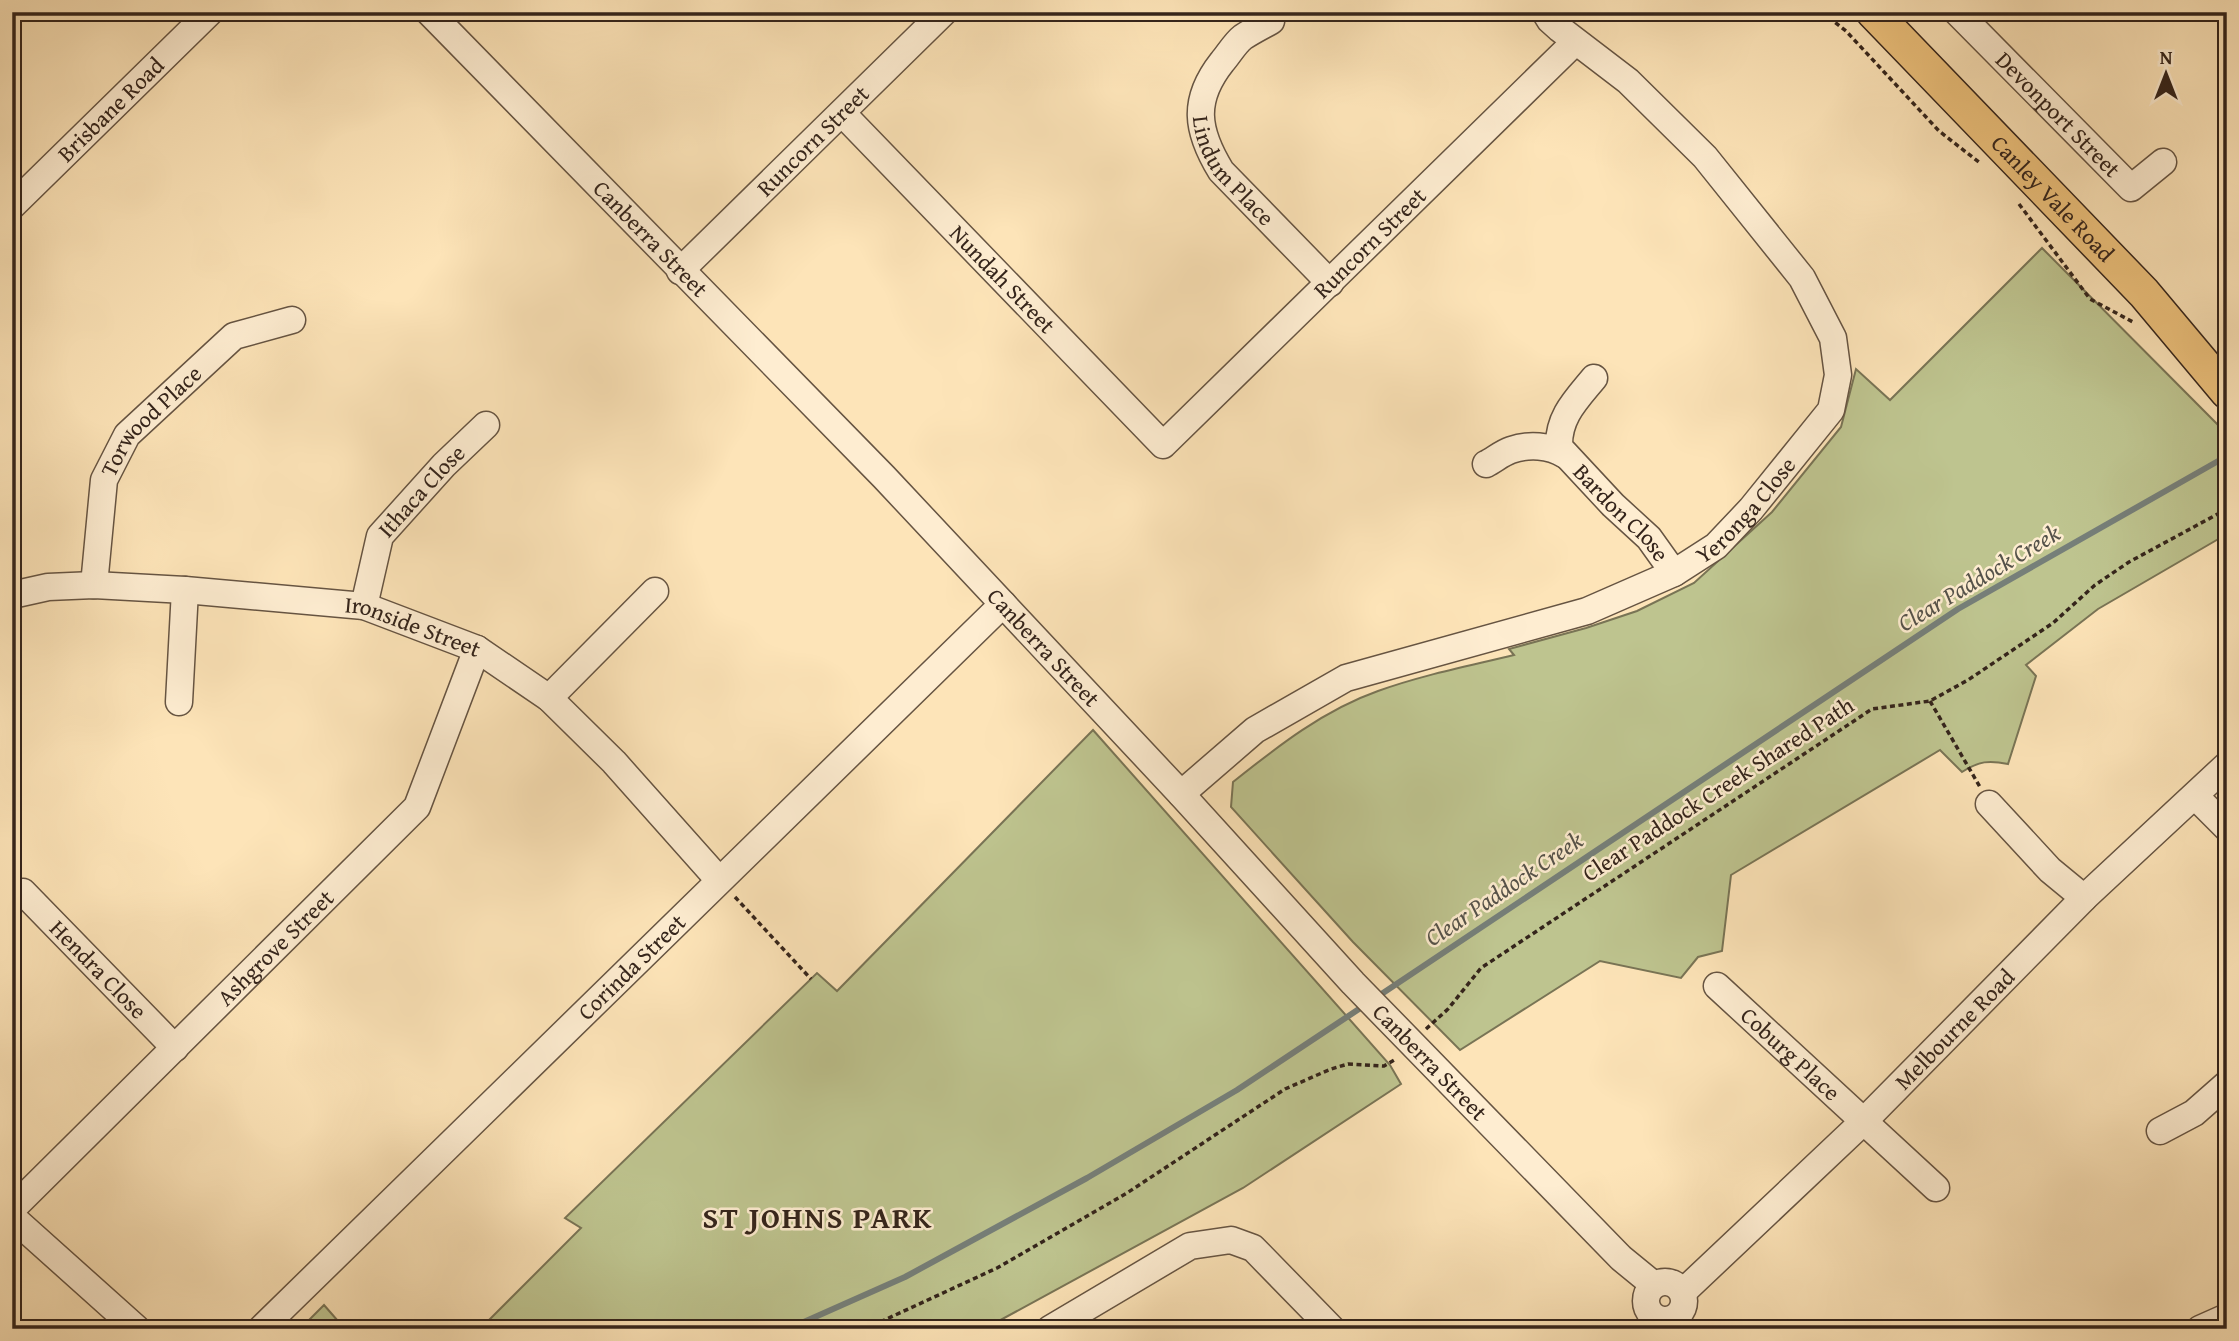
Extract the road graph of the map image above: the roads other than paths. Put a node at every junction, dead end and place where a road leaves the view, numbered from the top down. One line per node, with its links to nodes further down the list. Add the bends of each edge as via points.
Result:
1 (210, 12): 11 (street, Brisbane Road)
2 (429, 12): 12 (street, Canberra Street)
3 (944, 12): 9 (street, Runcorn Street)
4 (1545, 12): 8 (street, Yeronga Close)
5 (1873, 12): 16 (main road, Canley Vale Road, via 2144,293)
6 (1957, 12): 10 (street, Devonport Street, via 2131,188)
7 (1272, 21): 13 (street, Lindum Place, via 1241,38 1208,79 1200,116 1203,134 1221,170)
8 (1575, 42): 13 (street, Runcorn Street); 21 (street, Yeronga Close, via 1628,81 1705,157 1802,278 1833,338 1838,375 1831,410 1743,518 1716,546)
9 (842, 113): 12 (street, Runcorn Street); 18 (street, Nundah Street)
10 (2163, 162)
11 (12, 206)
12 (680, 271): 26 (street, Canberra Street)
13 (1330, 283): 18 (street, Runcorn Street)
14 (292, 320): 22 (street, Torwood Place, via 234,336 127,435 104,480)
15 (1594, 378): 19 (street, Bardon Close, via 1566,412 1559,434)
16 (2227, 392)
17 (486, 425): 27 (street, Ithaca Close, via 380,536)
18 (1163, 445)
19 (1565, 456): 20 (street, Bardon Close, via 1541,446 1511,449); 21 (street, Bardon Close, via 1649,538)
20 (1486, 464)
21 (1674, 573): 32 (street, Yeronga Close, via 1587,611 1346,678 1255,730)
22 (94, 584): 23 (street, Ironside Street); 25 (street, Ironside Street)
23 (185, 590): 27 (street, Ironside Street); 30 (street)
24 (655, 592): 29 (street)
25 (12, 595)
26 (1003, 604): 32 (street, Canberra Street); 36 (street, Corinda Street)
27 (364, 606): 28 (street, Ironside Street)
28 (478, 649): 29 (street, Ironside Street); 40 (street, Ashgrove Street, via 417,807)
29 (549, 698): 36 (street, Ironside Street, via 614,762)
30 (179, 702)
31 (2227, 765): 33 (street, Melbourne Road)
32 (1181, 794): 47 (street, Canberra Street, via 1353,983 1622,1258)
33 (2196, 797): 35 (street); 38 (street, Melbourne Road)
34 (1989, 804): 38 (street, via 2050,870)
35 (2227, 828)
36 (719, 880): 52 (street, Corinda Street)
37 (23, 892): 40 (street, Hendra Close)
38 (2084, 898): 42 (street, Melbourne Road)
39 (1717, 986): 42 (street, Coburg Place)
40 (175, 1048): 45 (street, Ashgrove Street)
41 (2227, 1084): 43 (street, via 2194,1113)
42 (1865, 1120): 44 (street, Coburg Place); 48 (street, Melbourne Road)
43 (2160, 1131)
44 (1936, 1188)
45 (12, 1209)
46 (12, 1217): 51 (street)
47 (1654, 1285): 48 (street, via 1670,1282); 50 (street, via 1645,1298)
48 (1682, 1292): 50 (street, via 1685,1300 1680,1314)
49 (2227, 1317): 55 (street)
50 (1650, 1323)
51 (137, 1329)
52 (261, 1329)
53 (1051, 1329): 54 (street, via 1190,1246 1231,1240 1253,1248)
54 (1332, 1329)
55 (2200, 1329)

